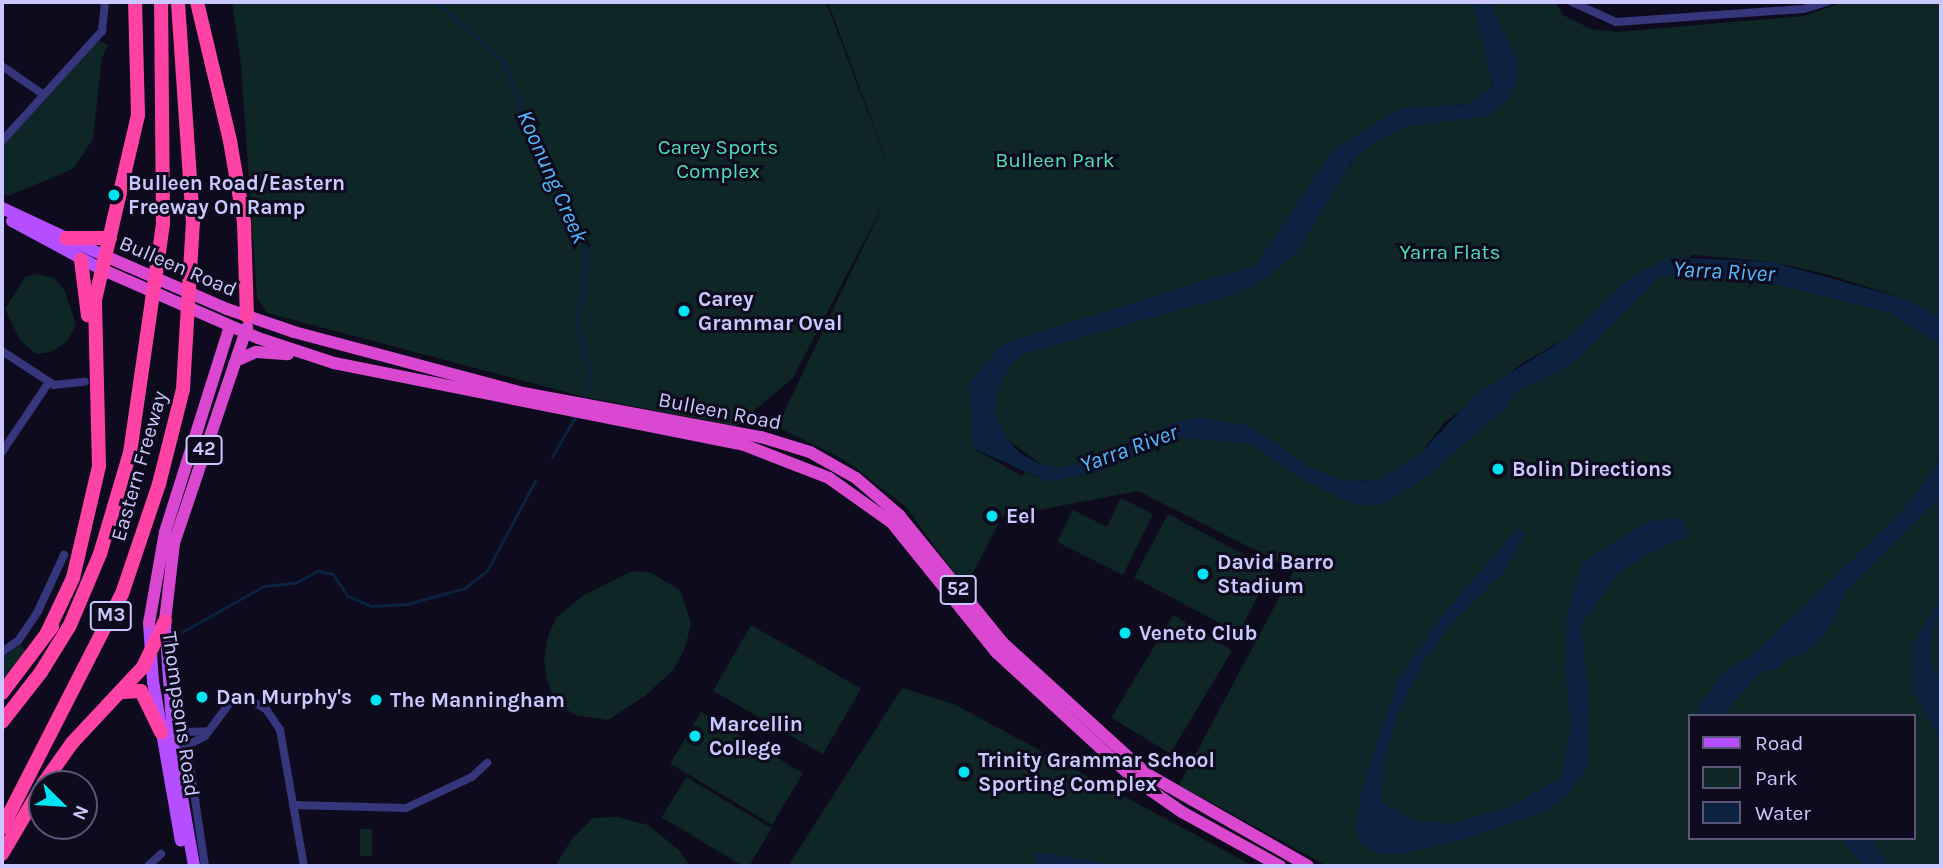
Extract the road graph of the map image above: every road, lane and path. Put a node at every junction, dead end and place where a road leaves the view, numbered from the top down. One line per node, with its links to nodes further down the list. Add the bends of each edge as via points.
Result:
1 (105, 2): 9 (street, via 107,18 97,37)
2 (135, 2): 13 (highway, via 138,115)
3 (161, 2): 29 (highway, Eastern Freeway / M3, via 166,127 163,234)
4 (178, 2): 49 (highway, Eastern Freeway / M3, via 194,223 183,389 159,484 121,594)
5 (197, 2): 18 (highway, via 240,200)
6 (1572, 2): 7 (street, via 1616,22 1804,9)
7 (1827, 2)
8 (2, 66): 9 (street)
9 (44, 94): 10 (street)
10 (2, 141)
11 (2, 208): 14 (main road, Bulleen Road)
12 (2, 214): 15 (main road, Bulleen Road)
13 (110, 238): 14 (highway); 16 (highway)
14 (66, 239): 16 (main road, Bulleen Road)
15 (81, 260): 16 (main road, Bulleen Road); 26 (highway)
16 (103, 262): 17 (highway, Bulleen Road); 26 (highway, via 95,300)
17 (209, 309): 18 (highway, Bulleen Road); 19 (highway, Bulleen Road)
18 (247, 316): 20 (highway, Thompsons Road / 42); 27 (highway, Bulleen Road / 52)
19 (230, 326): 20 (highway, Bulleen Road / 52); 32 (highway, Thompsons Road / 42, via 168,522)
20 (247, 333): 22 (highway, Bulleen Road / 52); 23 (highway, Thompsons Road / 42)
21 (2, 351): 24 (street)
22 (306, 355): 23 (highway, via 266,352); 27 (highway, Bulleen Road / 52)
23 (240, 359): 31 (highway, Thompsons Road / 42, via 209,434 174,543)
24 (49, 382): 25 (street, via 61,387); 28 (street)
25 (85, 382)
26 (101, 404): 33 (highway, via 93,506 73,578)
27 (612, 416): 57 (highway, Bulleen Road / 52, via 759,449 829,478 871,505 908,540 996,652 1133,778 1182,812); 58 (highway, Bulleen Road / 52, via 785,443 856,478 900,515 1003,643 1122,753 1174,791)
28 (2, 452)
29 (130, 453): 33 (highway, Eastern Freeway / M3, via 95,552); 40 (highway, Eastern Freeway / M3, via 100,554 70,625)
30 (64, 555): 34 (street, via 38,611 18,641)
31 (165, 621): 35 (highway); 36 (main road, Thompsons Road / 42)
32 (149, 623): 35 (main road, Thompsons Road / 42)
33 (47, 634): 38 (highway, Eastern Freeway / M3)
34 (2, 652)
35 (151, 654): 37 (highway); 42 (main road, Thompsons Road / 42)
36 (168, 675): 39 (main road, Thompsons Road / 42); 42 (main road, via 161,687)
37 (122, 692): 42 (highway, via 141,691); 46 (highway, via 79,734)
38 (2, 693)
39 (171, 710): 43 (street, Thompsons Road); 44 (main road, Thompsons Road / 42)
40 (2, 722)
41 (211, 730): 43 (street); 44 (street); 47 (street, via 232,700 248,699 271,713 280,730)
42 (161, 732): 53 (main road, Thompsons Road / 42)
43 (183, 732): 44 (street, Thompsons Road)
44 (181, 749): 54 (main road, Thompsons Road / 42); 55 (street, Thompsons Road)
45 (487, 763): 47 (street, via 472,776 406,808)
46 (53, 770)
47 (293, 805): 56 (street)
48 (28, 809): 50 (highway)
49 (2, 828)
50 (2, 854)
51 (161, 854): 52 (street)
52 (148, 866)
53 (186, 866)
54 (194, 866)
55 (205, 866)
56 (304, 866)
57 (1280, 866)
58 (1308, 866)

